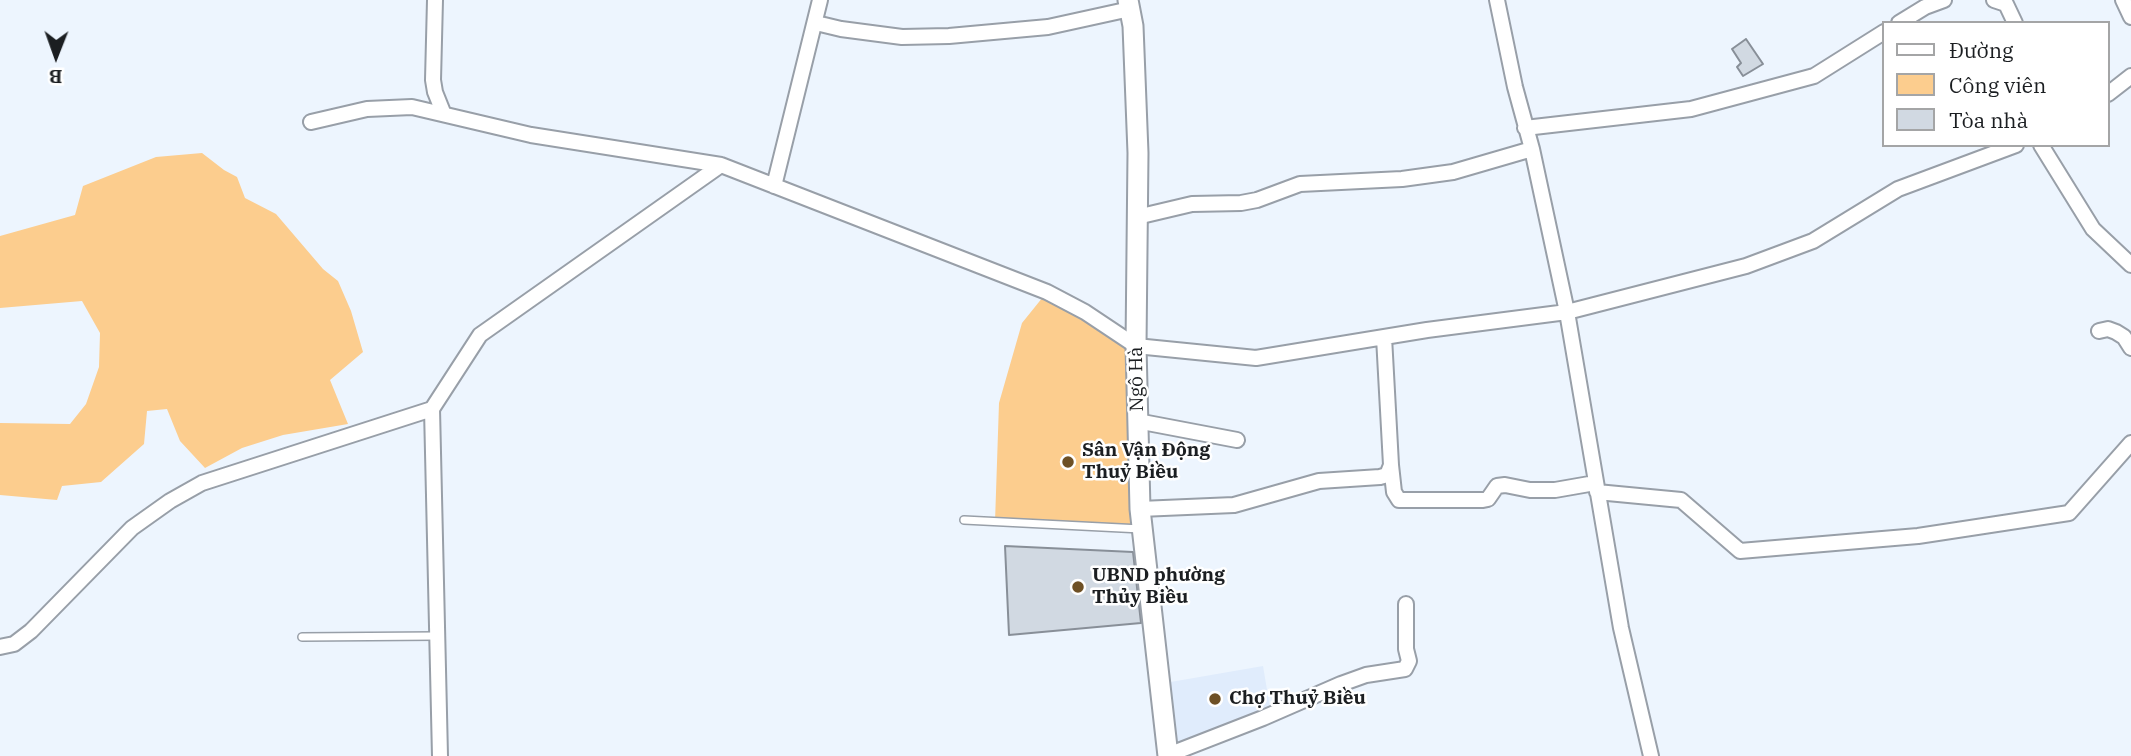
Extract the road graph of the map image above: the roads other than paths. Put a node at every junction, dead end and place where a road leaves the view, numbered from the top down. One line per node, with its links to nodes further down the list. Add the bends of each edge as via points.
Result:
1 (435, 0): 15 (street, via 433,80)
2 (820, 0): 11 (street)
3 (1497, 0): 17 (street)
4 (1944, 0): 9 (street)
5 (1994, 0): 10 (street, via 2006,4)
6 (2123, 0): 8 (street)
7 (1129, 5): 11 (street, via 1048,27 949,36 902,37); 23 (street, Ngô Hà)
8 (2131, 17)
9 (1902, 21)
10 (2014, 21)
11 (816, 23): 22 (street)
12 (1882, 33): 17 (street, via 1814,76 1691,109)
13 (2131, 76): 14 (street)
14 (2110, 92)
15 (443, 112): 16 (street, via 387,107); 21 (street, via 531,135)
16 (311, 122)
17 (1525, 128): 20 (street)
18 (2011, 147): 25 (street, via 1898,189 1813,241 1746,266)
19 (2042, 147): 24 (street, via 2093,229)
20 (1532, 149): 23 (street, via 1440,174 1300,184 1257,200 1192,204); 25 (street)
21 (721, 165): 22 (street); 30 (street, via 480,335)
22 (774, 186): 28 (street, via 1047,292)
23 (1137, 217): 28 (street, Ngô Hà)
24 (2131, 265)
25 (1567, 312): 27 (street); 35 (street)
26 (2099, 331): 29 (street, via 2116,332)
27 (1384, 337): 28 (street, via 1256,358); 34 (street)
28 (1136, 346): 31 (street, Ngô Hà)
29 (2131, 348)
30 (432, 409): 40 (street); 42 (street, via 202,483 132,528 31,631)
31 (1137, 421): 32 (street); 36 (street, Ngô Hà)
32 (1237, 440)
33 (2131, 443): 35 (street, via 2069,513 1918,536 1740,551 1681,500)
34 (1391, 465): 35 (street, via 1399,500 1483,500 1497,486 1505,485 1555,490); 36 (street, via 1380,477 1319,481 1234,505)
35 (1596, 487): 45 (street, via 1620,628)
36 (1140, 509): 38 (street, Ngô Hà)
37 (964, 520): 38 (lane)
38 (1142, 529): 43 (street, Ngô Hà)
39 (1406, 604): 43 (street, via 1409,661 1405,669 1341,684)
40 (437, 636): 41 (lane); 44 (street)
41 (302, 637)
42 (0, 648)
43 (1168, 755)
44 (440, 756)
45 (1651, 756)

